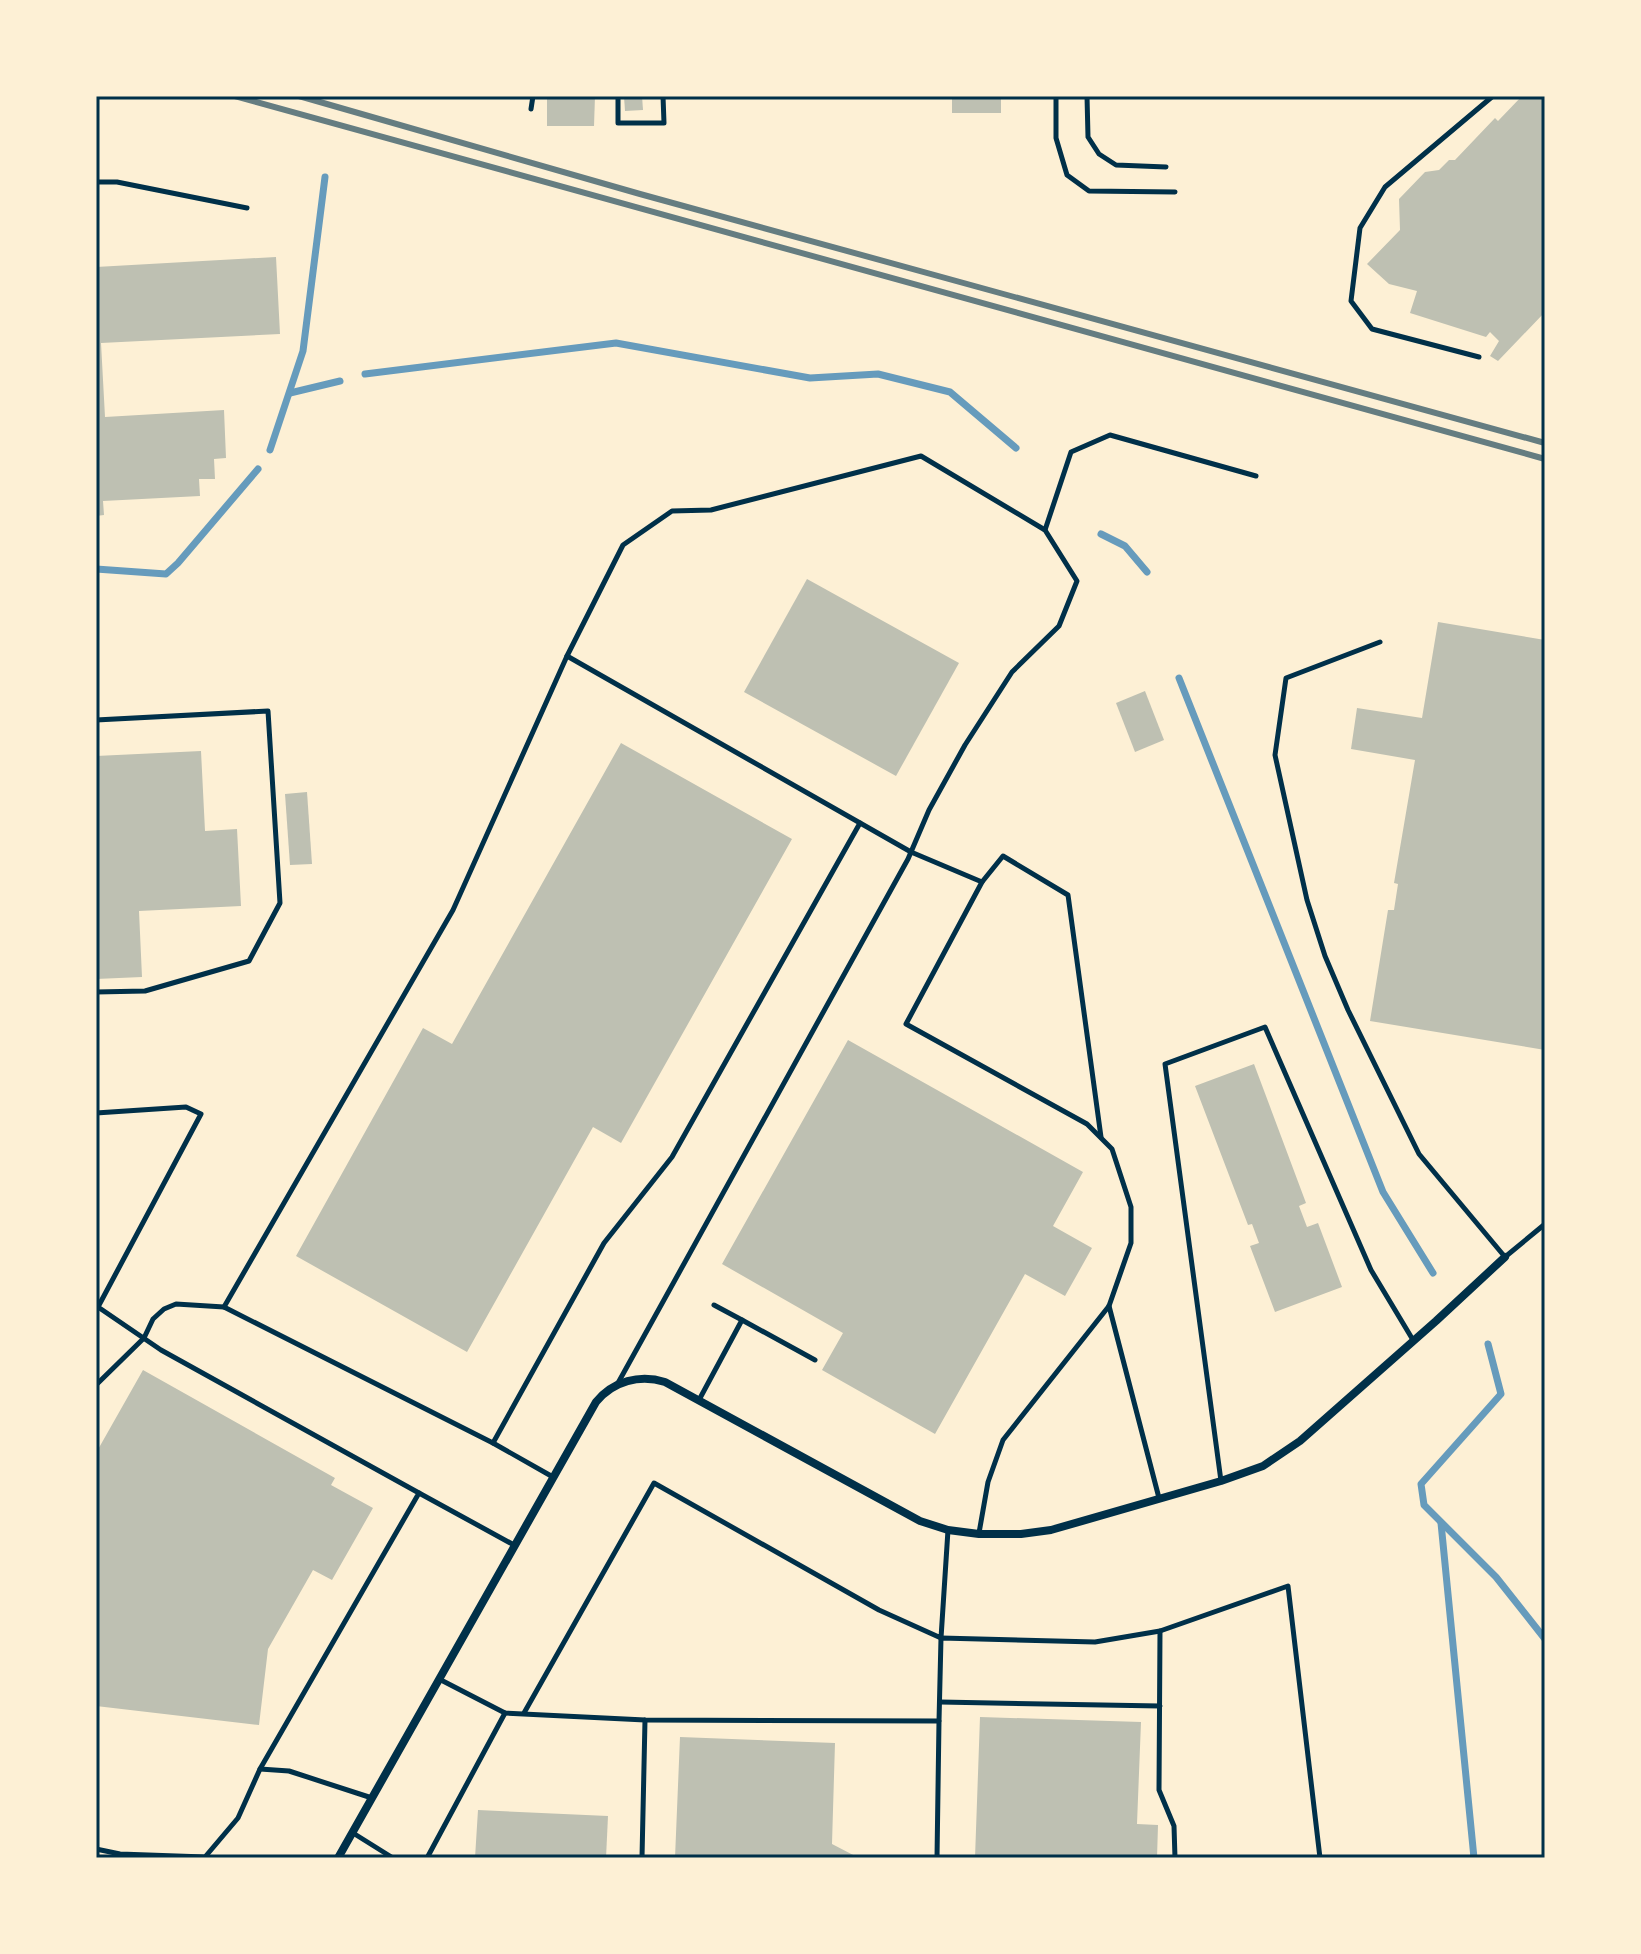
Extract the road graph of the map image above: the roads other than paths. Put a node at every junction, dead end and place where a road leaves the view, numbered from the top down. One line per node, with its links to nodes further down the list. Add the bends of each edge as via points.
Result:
1 (533, 96): 7 (lane)
2 (618, 96): 3 (lane, via 618,123 664,123)
3 (663, 96)
4 (1056, 96): 10 (lane, via 1056,138 1067,175 1089,191)
5 (1087, 96): 8 (lane, via 1088,137 1099,154 1116,165)
6 (1493, 96): 12 (lane, via 1385,187 1360,228 1351,301 1372,329)
7 (531, 109)
8 (1166, 167)
9 (96, 182): 11 (lane)
10 (1175, 192)
11 (247, 208)
12 (1479, 357)
13 (1256, 476): 14 (lane, via 1110,435 1071,452)
14 (1045, 530): 16 (lane, via 921,456 711,510 672,511 623,545); 19 (lane, via 1077,581 1059,626 1012,672 986,710)
15 (1380, 642): 25 (lane, via 1286,678 1275,755 1307,900 1348,1010 1419,1154)
16 (567, 656): 18 (lane); 28 (lane, via 453,910)
17 (96, 720): 21 (lane, via 268,711 280,903 249,961 145,991)
18 (860, 823): 19 (lane); 37 (lane, via 672,1157 604,1243)
19 (911, 852): 20 (lane); 35 (lane)
20 (982, 882): 23 (lane, via 1003,856 1068,895); 23 (lane, via 906,1024 1087,1124)
21 (96, 992)
22 (96, 1113): 29 (lane, via 186,1107 201,1114)
23 (1101, 1138): 27 (lane, via 1112,1149 1131,1207 1131,1243)
24 (1545, 1224): 25 (lane)
25 (1505, 1257): 32 (street)
26 (714, 1305): 30 (lane)
27 (1109, 1306): 41 (lane); 43 (lane, via 1003,1440 988,1482)
28 (224, 1307): 31 (lane, via 176,1304 153,1319); 37 (lane)
29 (97, 1308): 31 (lane)
30 (742, 1320): 33 (lane); 36 (lane)
31 (144, 1338): 34 (lane); 40 (lane)
32 (1413, 1340): 39 (street, via 1300,1441 1263,1466); 39 (lane, via 1371,1270 1265,1027 1165,1064)
33 (815, 1360)
34 (96, 1385)
35 (616, 1386): 36 (street, via 652,1378); 38 (street, via 596,1402)
36 (699, 1400): 42 (street, via 920,1521)
37 (493, 1443): 38 (lane)
38 (553, 1477): 44 (street)
39 (1221, 1481): 41 (street)
40 (419, 1493): 44 (lane); 54 (lane)
41 (1159, 1498): 43 (street, via 1051,1530)
42 (948, 1530): 43 (street); 46 (lane)
43 (979, 1534)
44 (514, 1545): 47 (street)
45 (1160, 1631): 46 (lane, via 1095,1642); 49 (lane); 64 (lane, via 1288,1586)
46 (941, 1638): 48 (lane); 51 (lane, via 879,1610 654,1483)
47 (439, 1679): 50 (lane); 55 (street)
48 (940, 1702): 49 (lane); 53 (lane)
49 (1160, 1706): 63 (lane, via 1159,1790 1174,1826)
50 (505, 1713): 51 (lane); 60 (lane)
51 (524, 1713): 52 (lane)
52 (645, 1720): 53 (lane); 61 (lane)
53 (939, 1721): 62 (lane)
54 (260, 1769): 55 (lane, via 289,1771); 57 (lane, via 238,1818 205,1857)
55 (372, 1798): 56 (street)
56 (352, 1833): 58 (street); 59 (lane)
57 (96, 1849)
58 (338, 1858)
59 (393, 1858)
60 (427, 1858)
61 (642, 1858)
62 (937, 1858)
63 (1175, 1858)
64 (1320, 1858)

